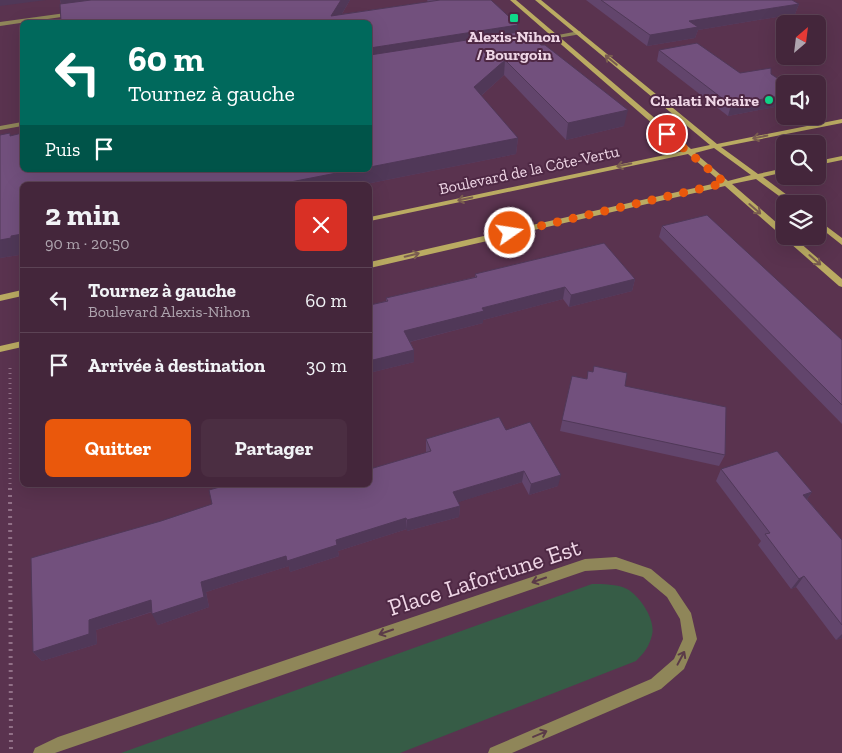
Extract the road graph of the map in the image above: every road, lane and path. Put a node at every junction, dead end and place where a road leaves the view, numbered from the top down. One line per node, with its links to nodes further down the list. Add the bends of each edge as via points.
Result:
1 (513, 0): 8 (street)
2 (538, 0): 7 (street)
3 (81, 13): 4 (street)
4 (36, 20)
5 (20, 22): 6 (street)
6 (0, 24)
7 (579, 33): 8 (street); 13 (street, one-way to 7)
8 (556, 37): 9 (street); 14 (street)
9 (517, 43)
10 (842, 121): 13 (street, Boulevard de la Côte-Vertu, one-way to 13)
11 (20, 124): 12 (street)
12 (0, 128)
13 (716, 146): 14 (street, Boulevard de la Côte-Vertu); 18 (street)
14 (689, 152): 19 (street); 21 (street, Boulevard de la Côte-Vertu, one-way to 21)
15 (842, 158): 16 (street)
16 (826, 161)
17 (776, 172): 18 (street)
18 (758, 176): 19 (street); 20 (street)
19 (725, 183): 22 (street, one-way to 22); 26 (street, one-way to 19)
20 (783, 195)
21 (372, 219)
22 (776, 226)
23 (826, 229): 24 (street)
24 (842, 242)
25 (797, 245): 27 (street, one-way to 27)
26 (372, 265)
27 (842, 284)
28 (20, 293): 29 (street)
29 (0, 298)
30 (20, 344): 31 (street)
31 (0, 349)
32 (10, 368): 33 (path)
33 (11, 753)
34 (40, 753): 35 (street, Place Lafortune Est, one-way to 34, via 656,684 679,664 690,639 686,617 671,593 647,573 616,563 586,565 58,744)
35 (495, 753)

